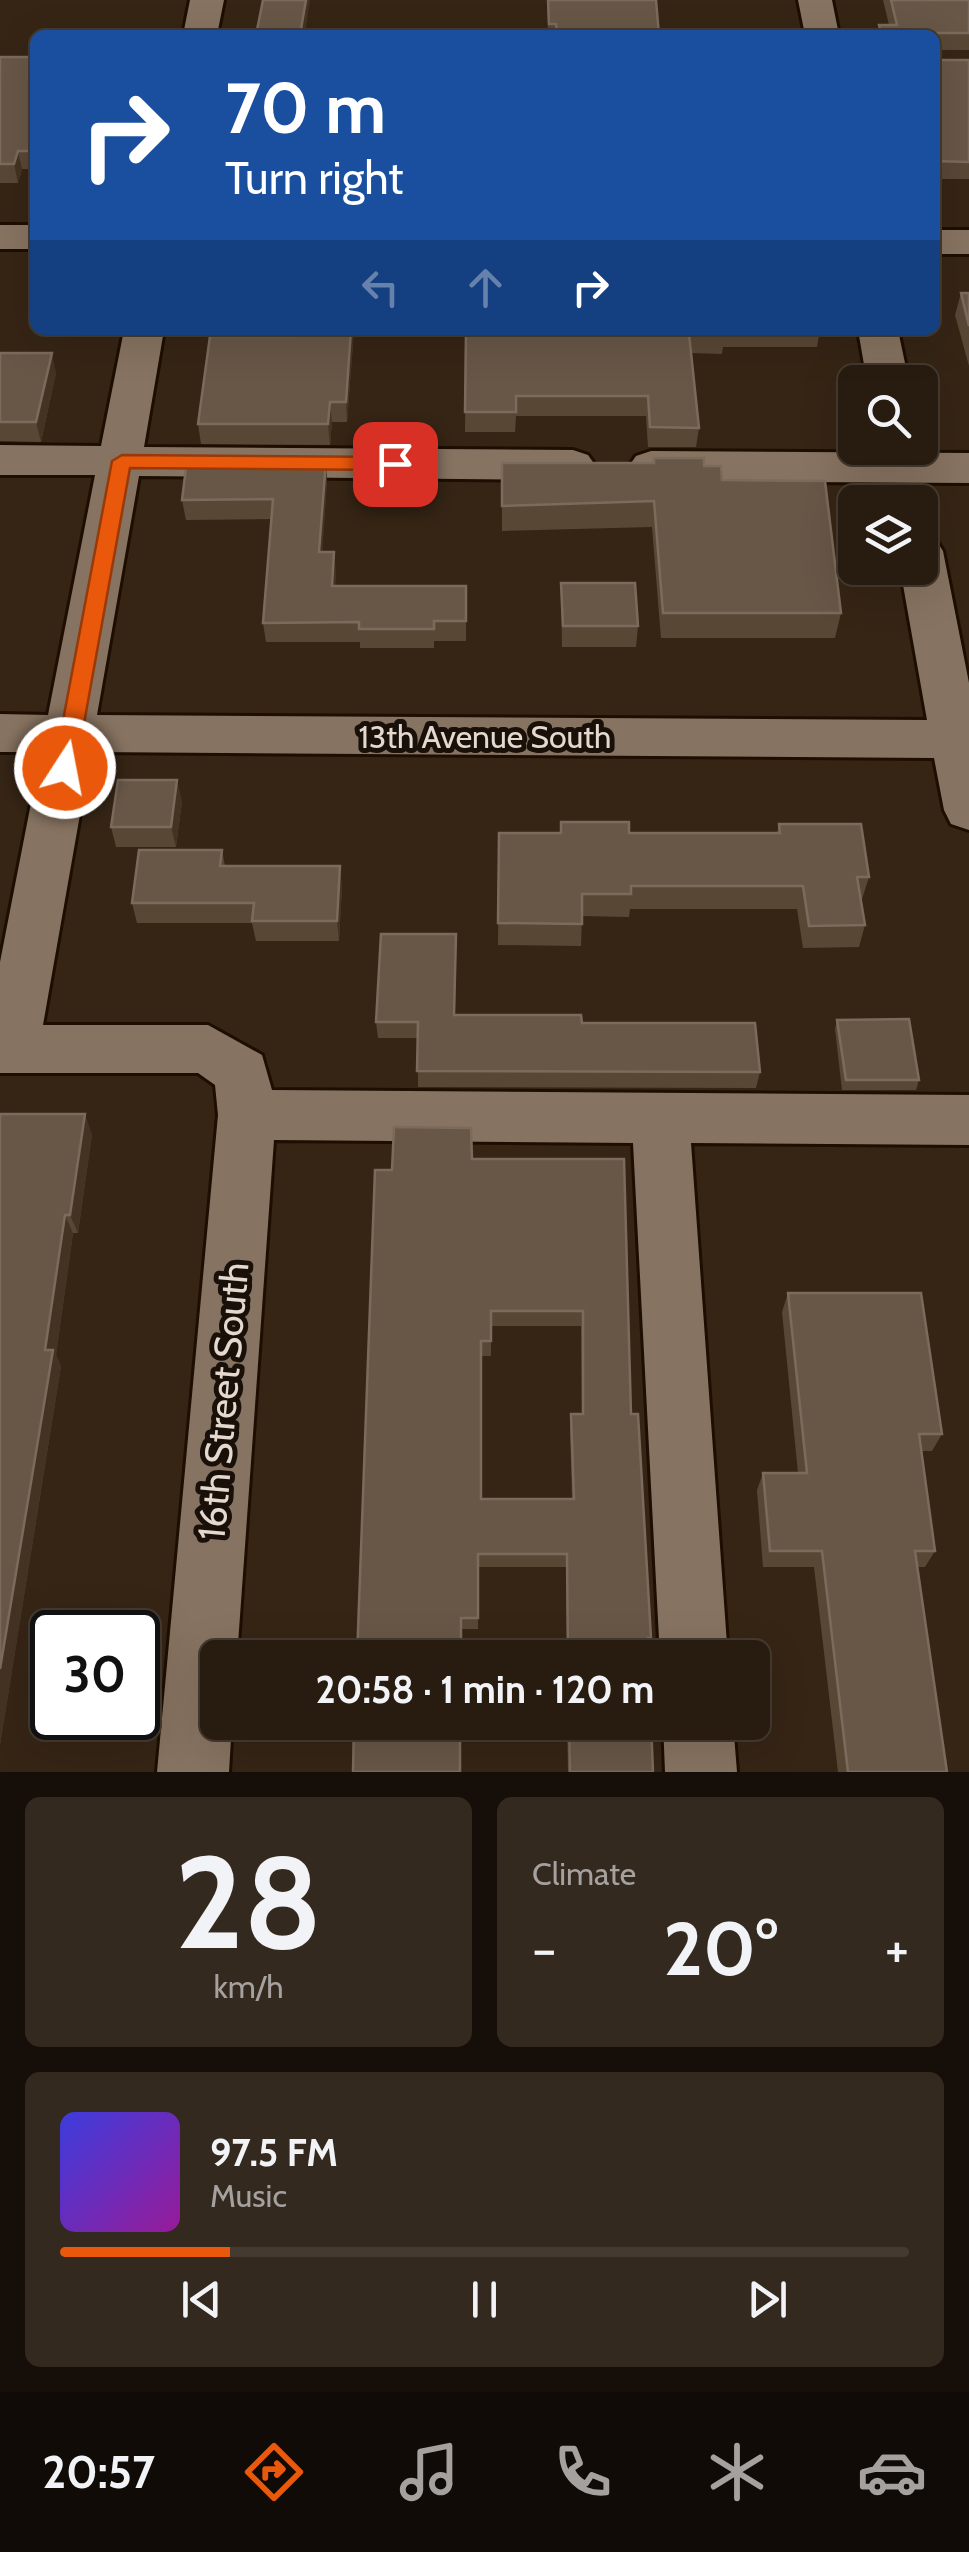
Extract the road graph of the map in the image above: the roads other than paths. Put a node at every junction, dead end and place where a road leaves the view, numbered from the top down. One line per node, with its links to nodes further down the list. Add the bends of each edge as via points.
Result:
1 (206, 0): 3 (street)
2 (815, 0): 4 (street)
3 (201, 30)
4 (821, 30)
5 (0, 237): 6 (street)
6 (30, 237)
7 (940, 242): 8 (street)
8 (969, 242)
9 (143, 335): 13 (street)
10 (879, 335): 11 (street)
11 (885, 365)
12 (0, 460): 13 (street)
13 (122, 461): 15 (street); 18 (street)
14 (969, 468): 15 (street)
15 (905, 473)
16 (928, 585): 19 (street)
17 (0, 732): 18 (street, 13th Avenue South)
18 (72, 733): 19 (street, 13th Avenue South); 21 (street)
19 (963, 739): 20 (street)
20 (969, 810)
21 (6, 1049): 22 (street, 16th Street South, via 208,1049 242,1072)
22 (247, 1115): 23 (street); 27 (street, 16th Street South)
23 (660, 1118): 24 (street); 25 (street)
24 (969, 1120)
25 (693, 1640)
26 (699, 1740): 28 (street)
27 (192, 1772)
28 (701, 1772)

